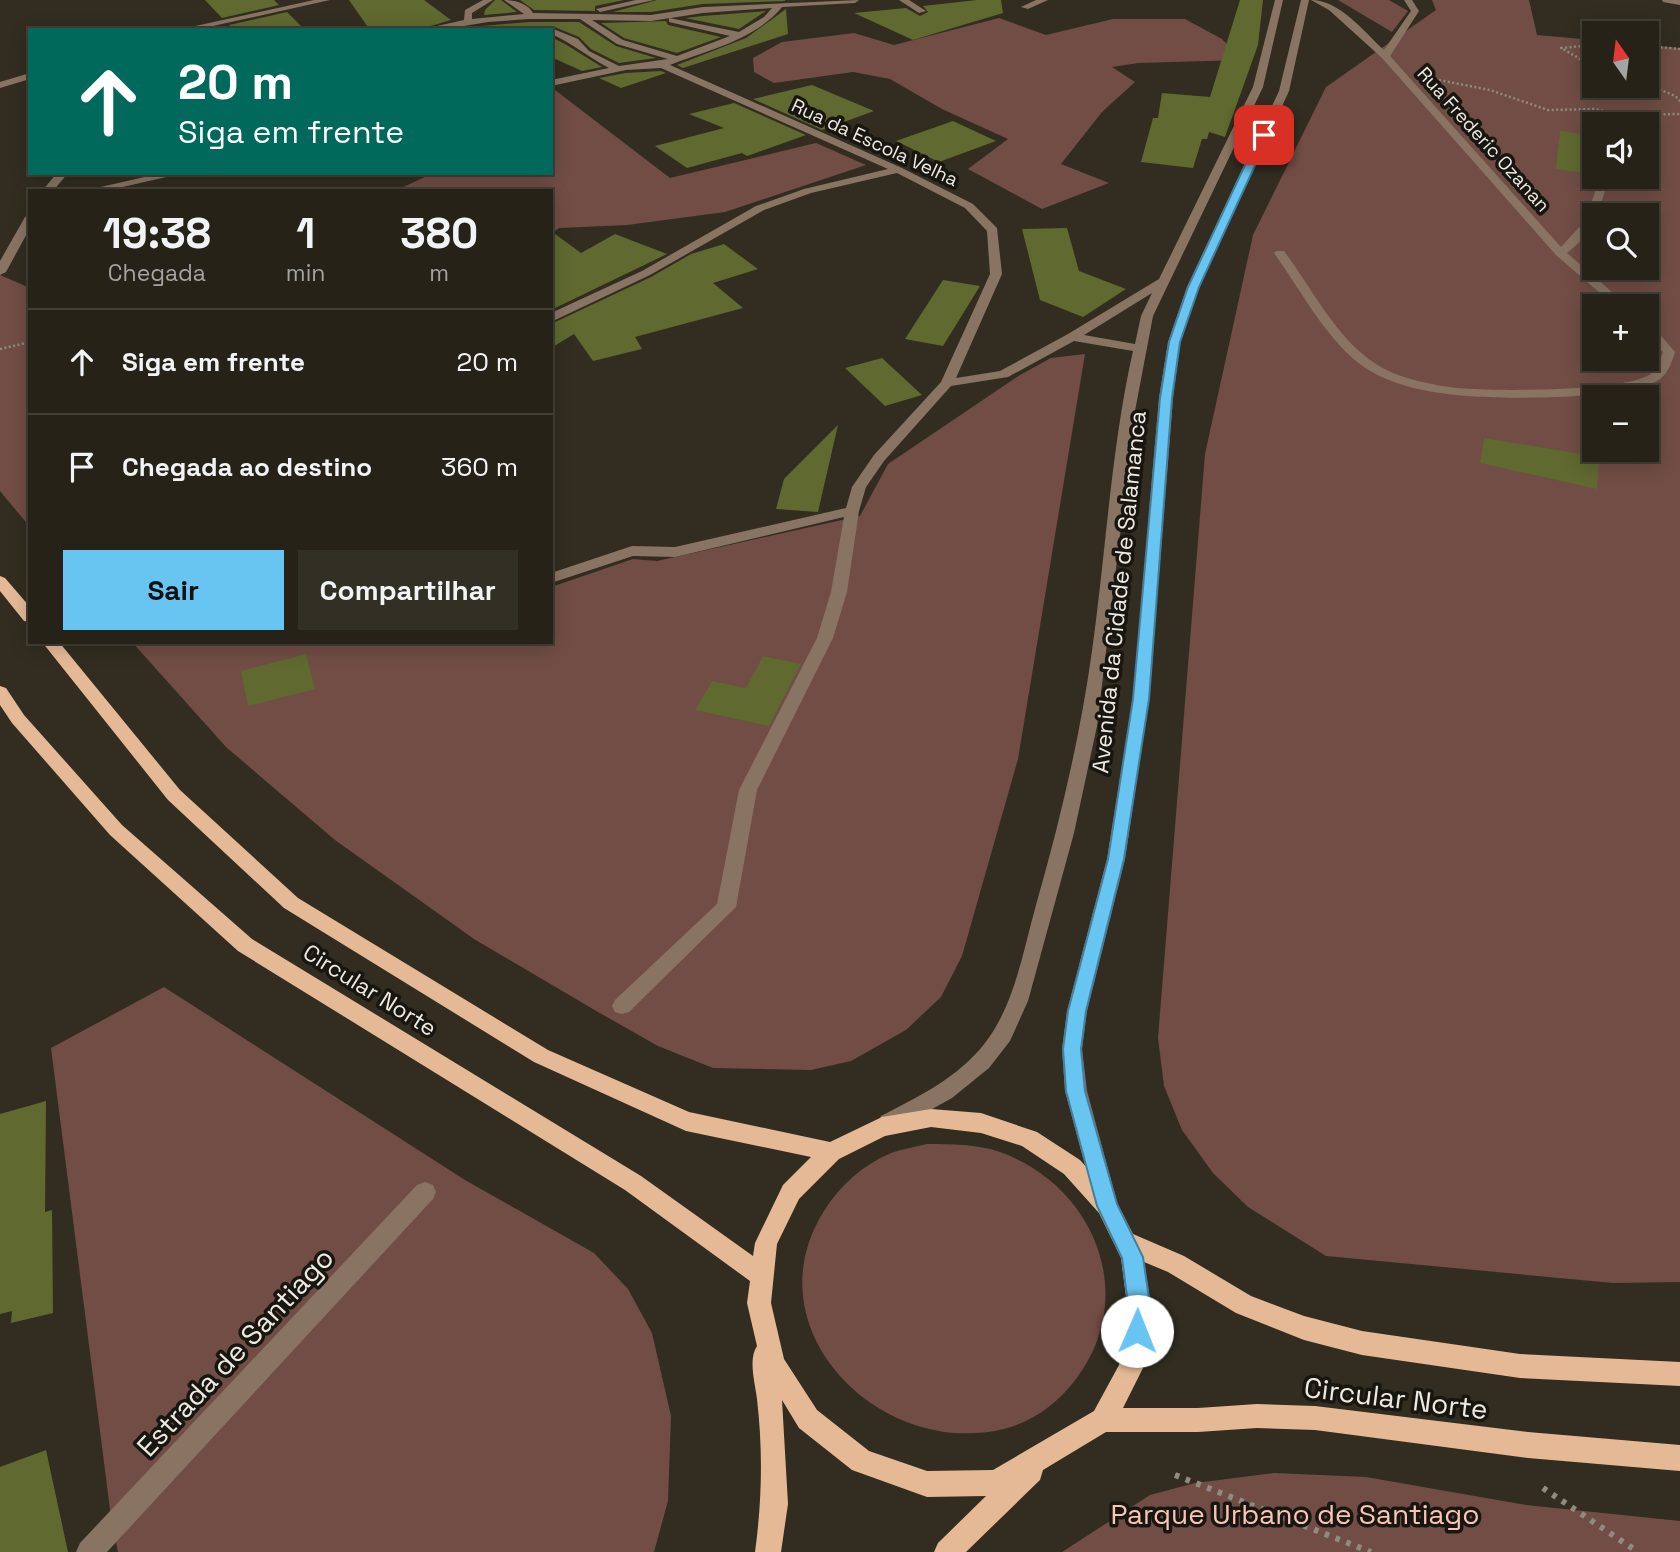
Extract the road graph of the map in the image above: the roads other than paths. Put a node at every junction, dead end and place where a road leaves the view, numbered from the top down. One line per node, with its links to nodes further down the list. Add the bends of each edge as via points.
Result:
1 (326, 0): 23 (street)
2 (489, 0): 22 (street, via 468,12)
3 (508, 0): 18 (street)
4 (650, 0): 19 (street)
5 (855, 0): 14 (street)
6 (903, 0): 17 (street)
7 (1044, 0): 16 (street)
8 (1279, 0): 47 (street, Avenida da Cidade de Salamanca, via 1258,87)
9 (1305, 0): 64 (street, Avenida da Cidade de Salamanca, via 1284,91 1193,287 1174,342 1141,699 1116,859 1077,1011 1072,1049 1076,1091)
10 (1315, 0): 28 (street, Rua Frederic Ozanan, via 1332,8)
11 (1408, 0): 28 (street, via 1415,11)
12 (1666, 0): 13 (street)
13 (1680, 2)
14 (790, 3): 15 (street)
15 (778, 6): 21 (street); 27 (street, via 767,19)
16 (1024, 7)
17 (922, 11)
18 (533, 16): 19 (street); 22 (street); 25 (street)
19 (566, 17): 20 (street)
20 (582, 17): 21 (street); 29 (street, via 620,42)
21 (651, 18): 27 (street)
22 (468, 23): 24 (street)
23 (189, 28)
24 (436, 28)
25 (548, 28)
26 (553, 31): 31 (street)
27 (740, 35): 29 (street)
28 (1385, 56): 45 (street, Rua Frederic Ozanan)
29 (676, 59): 30 (street)
30 (662, 65): 31 (street); 35 (street, Rua da Escola Velha)
31 (618, 69): 33 (street)
32 (28, 77): 34 (street)
33 (553, 83)
34 (0, 85)
35 (898, 170): 49 (street, via 808,191 760,208 646,273); 53 (street, Rua da Escola Velha, via 969,206 993,230 996,274)
36 (61, 175): 40 (street)
37 (114, 175): 39 (street)
38 (168, 175): 39 (street)
39 (137, 181): 41 (street)
40 (49, 189)
41 (98, 189)
42 (1602, 189): 45 (street, via 1594,217 1580,238)
43 (28, 221): 46 (street)
44 (1280, 253): 51 (street, via 1349,347 1370,366 1451,391 1610,388 1651,379 1665,366 1669,352)
45 (1560, 253): 48 (street, Rua Frederic Ozanan)
46 (0, 272)
47 (1163, 281): 50 (street); 52 (street, Avenida da Cidade de Salamanca)
48 (1608, 294)
49 (553, 317)
50 (1072, 337): 52 (street); 53 (street, via 1003,374)
51 (1659, 341)
52 (1139, 348): 61 (street, Avenida da Cidade de Salamanca, via 1093,699 1063,841 1021,995 992,1051 943,1094)
53 (947, 383): 54 (street, via 879,458 859,487)
54 (852, 511): 55 (street, via 675,552 632,551); 60 (street, via 839,592 825,638 748,790 726,907)
55 (553, 577)
56 (0, 581): 57 (main road)
57 (28, 615)
58 (52, 644): 62 (main road, Circular Norte, via 174,795 291,903 541,1056 685,1121)
59 (0, 692): 66 (main road, Circular Norte, via 18,719 116,830 245,945 633,1182)
60 (622, 1006)
61 (882, 1127): 62 (main road); 64 (main road, via 931,1118 981,1122 1030,1139 1072,1167)
62 (831, 1152): 66 (main road, via 791,1192 766,1243)
63 (425, 1192): 72 (street, Estrada de Santiago)
64 (1107, 1206): 65 (main road)
65 (1125, 1242): 68 (main road, Circular Norte, via 1176,1264 1244,1305 1304,1328 1362,1343 1520,1366); 69 (main road, via 1132,1257 1140,1312 1132,1368)
66 (762, 1276): 67 (main road)
67 (759, 1303): 70 (main road, via 773,1364 808,1419 861,1461 927,1484 996,1483); 73 (main road, via 775,1504)
68 (1680, 1374)
69 (1103, 1420): 70 (main road); 71 (main road, Circular Norte, via 1315,1418 1528,1445)
70 (1054, 1449): 74 (main road)
71 (1680, 1458)
72 (89, 1552)
73 (768, 1552)
74 (947, 1552)

